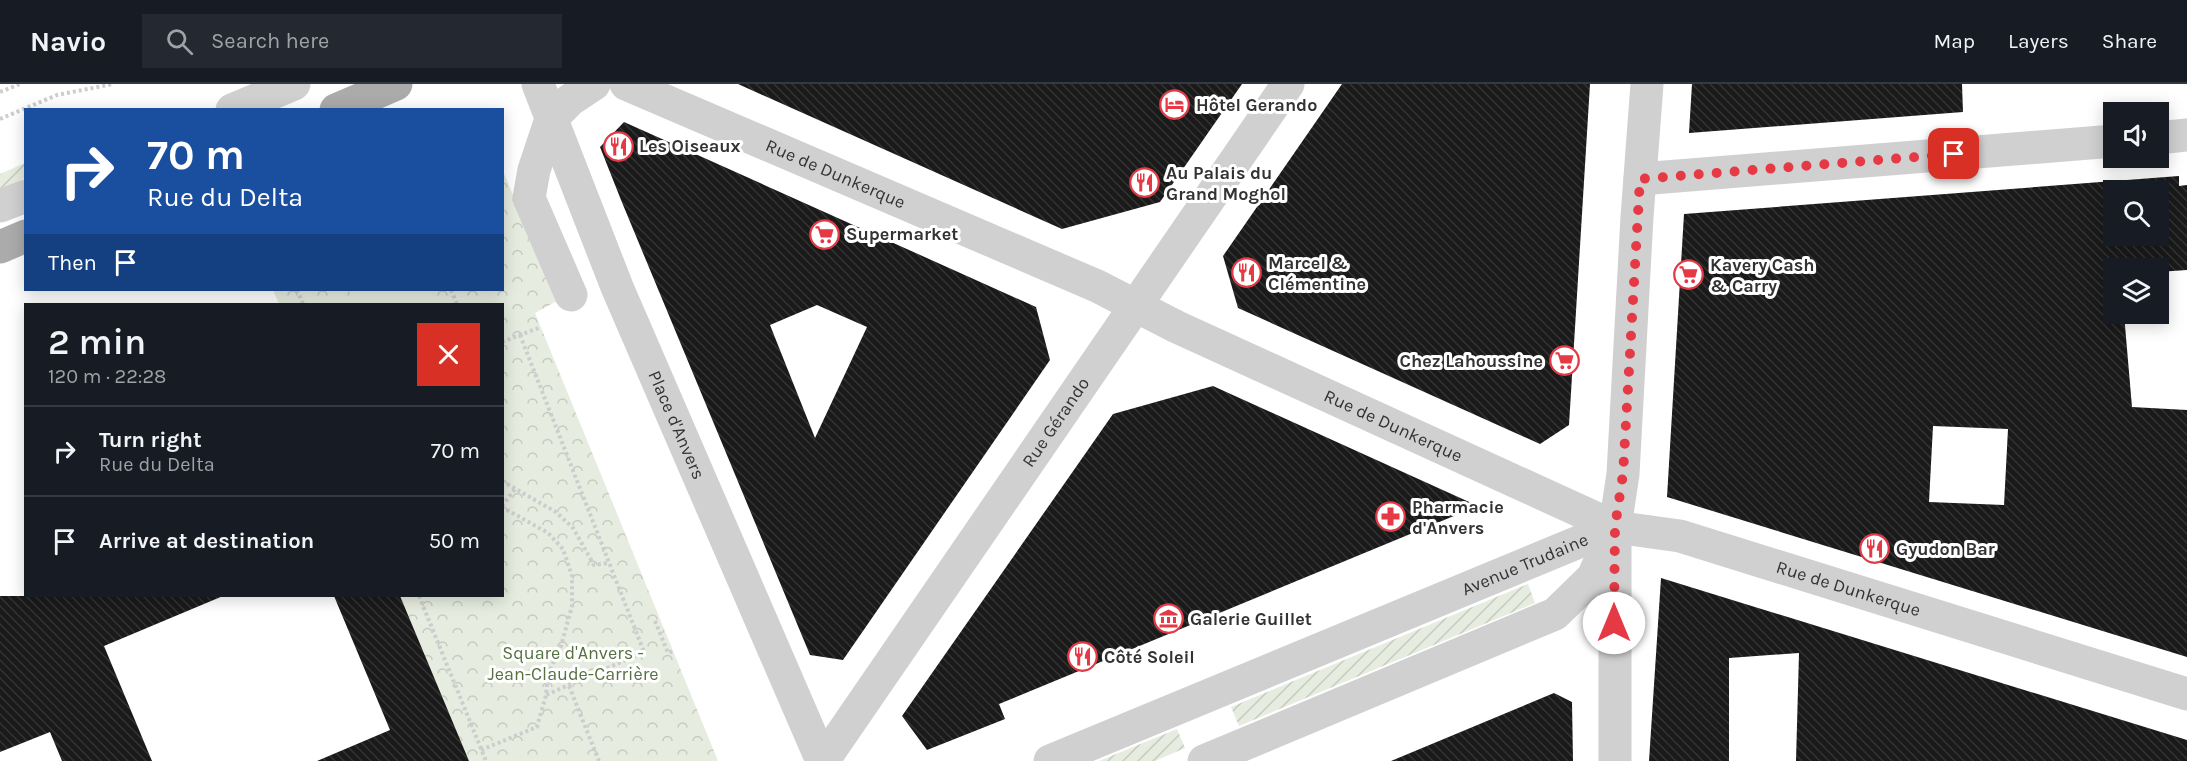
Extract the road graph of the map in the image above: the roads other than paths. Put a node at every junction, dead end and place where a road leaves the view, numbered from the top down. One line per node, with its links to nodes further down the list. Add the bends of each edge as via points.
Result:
1 (294, 84): 8 (street)
2 (396, 84): 9 (main road)
3 (538, 84): 10 (street, Place d'Anvers)
4 (594, 84): 10 (street)
5 (626, 84): 20 (street, Rue de Dunkerque)
6 (1288, 84): 20 (street, Rue Gérando)
7 (1647, 84): 14 (street)
8 (237, 108)
9 (341, 108)
10 (551, 119): 19 (street, via 529,198); 23 (street, Place d'Anvers, via 617,287)
11 (2187, 135): 12 (street)
12 (2169, 137)
13 (2103, 142): 14 (street)
14 (1640, 179): 21 (street, via 1623,474)
15 (24, 197): 16 (street)
16 (0, 206)
17 (24, 237): 18 (main road)
18 (0, 247)
19 (571, 295)
20 (1135, 305): 21 (street, Rue de Dunkerque); 23 (street, Rue Gérando)
21 (1615, 527): 22 (street, Rue de Dunkerque, via 1680,536); 24 (street, Avenue Trudaine); 25 (street, Avenue Trudaine, via 1593,577 1555,614); 26 (street)
22 (2187, 694)
23 (822, 761)
24 (1050, 761)
25 (1204, 761)
26 (1615, 761)

